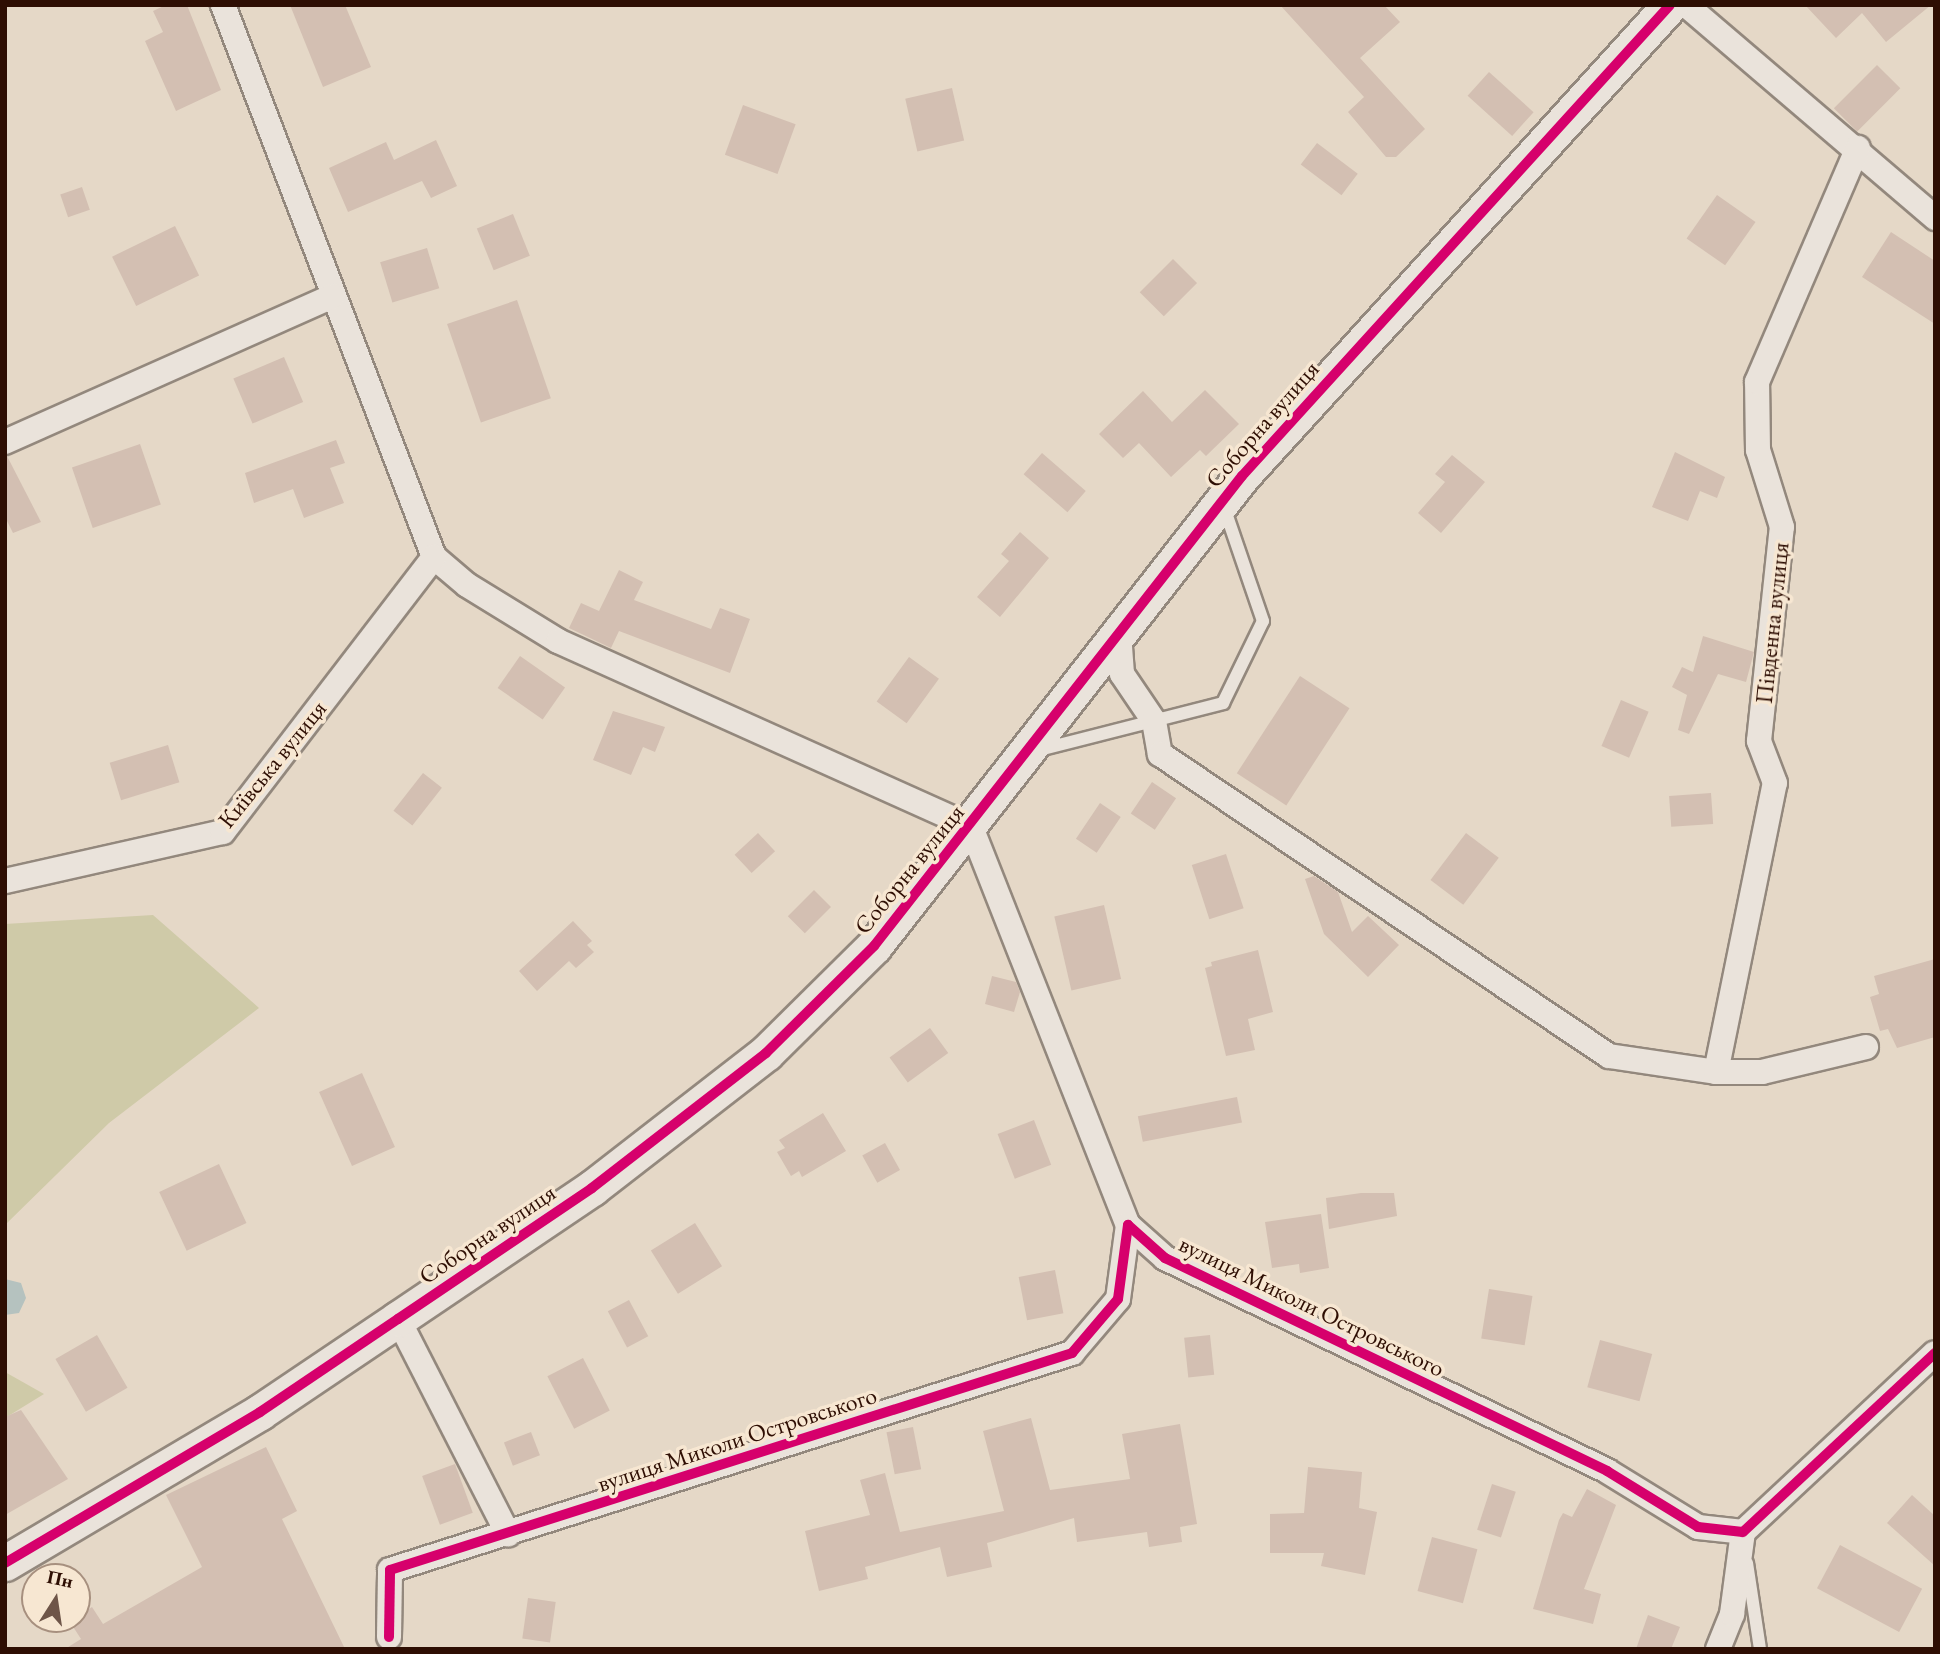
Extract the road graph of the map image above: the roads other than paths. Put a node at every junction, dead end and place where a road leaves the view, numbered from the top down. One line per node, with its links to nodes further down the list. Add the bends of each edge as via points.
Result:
1 (223, 5): 6 (street)
2 (1670, 5): 8 (street, Соборна вулиця)
3 (1686, 5): 4 (street)
4 (1858, 148): 5 (street); 16 (street, Південна вулиця, via 1757,382 1758,450 1782,527 1759,741 1775,783)
5 (1935, 218)
6 (333, 296): 7 (street); 9 (street)
7 (5, 442)
8 (1222, 501): 10 (street, Соборна вулиця); 11 (lane, via 1263,621 1223,703)
9 (434, 557): 13 (street, Соборна вулиця, via 467,585 558,641); 14 (street, Київська вулиця, via 223,832)
10 (1119, 633): 11 (street, via 1122,674); 12 (street, Соборна вулиця)
11 (1154, 721): 12 (lane); 16 (street, via 1160,754 1609,1056)
12 (1025, 754): 13 (street, Соборна вулиця)
13 (971, 827): 17 (street); 18 (street, Соборна вулиця, via 874,946 766,1053 592,1188)
14 (5, 881)
15 (1866, 1047): 16 (street, via 1762,1072)
16 (1716, 1072)
17 (1128, 1225): 20 (street, вулиця Миколи Островського, via 1165,1258 1607,1471 1698,1527); 21 (street, вулиця Миколи Островського, via 1118,1299 1072,1353)
18 (398, 1320): 21 (street); 22 (street, Соборна вулиця, via 260,1412)
19 (1935, 1353): 20 (street)
20 (1743, 1532): 24 (street, via 1732,1614); 25 (lane)
21 (508, 1534): 23 (street, вулиця Миколи Островського, via 390,1570)
22 (5, 1563)
23 (389, 1637)
24 (1718, 1649)
25 (1760, 1649)

